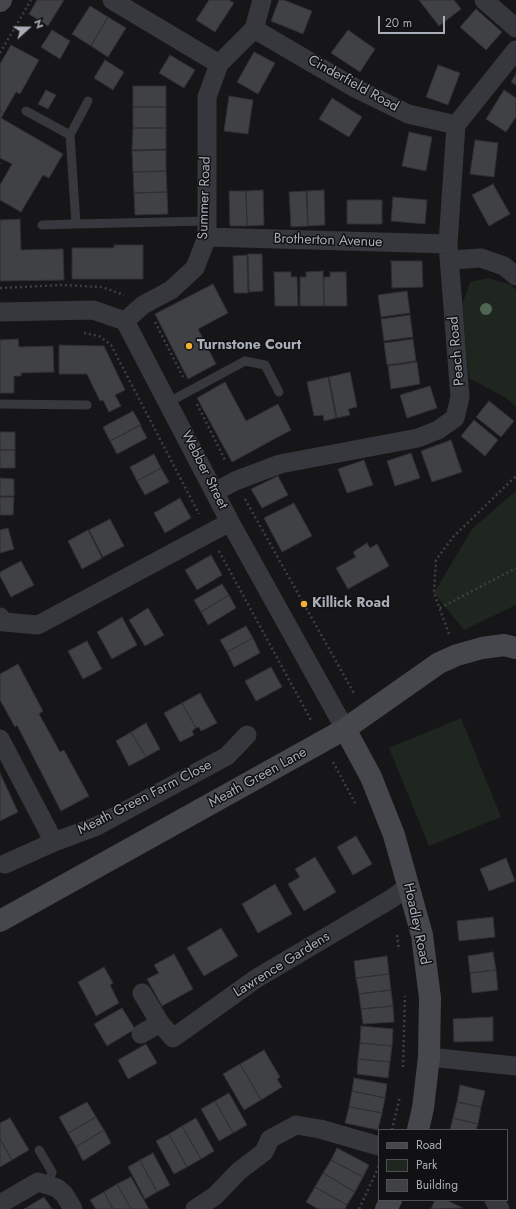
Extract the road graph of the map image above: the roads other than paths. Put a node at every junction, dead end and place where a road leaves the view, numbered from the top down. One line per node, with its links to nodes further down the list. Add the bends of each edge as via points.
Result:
1 (112, 0): 7 (street)
2 (262, 0): 5 (street)
3 (484, 0): 4 (street)
4 (516, 28)
5 (254, 29): 7 (street); 10 (street, Cinderfield Road, via 355,88 408,114)
6 (516, 50): 10 (street)
7 (219, 64): 14 (street, Summer Road, via 206,97)
8 (88, 101): 11 (lane)
9 (26, 111): 11 (lane)
10 (456, 125): 15 (street, Peach Road)
11 (70, 135): 12 (lane)
12 (76, 224): 13 (lane); 14 (lane)
13 (42, 226)
14 (207, 229): 15 (street, Brotherton Avenue); 18 (street, Summer Road, via 195,268 172,290 144,304)
15 (449, 252): 16 (street, Brotherton Avenue, via 481,258 504,266); 23 (street, Peach Road, via 460,397 455,418 438,430 418,438 280,464 235,481)
16 (516, 276)
17 (0, 312): 18 (street, via 93,310)
18 (125, 321): 20 (street, Webber Street)
19 (279, 392): 20 (lane, via 265,365 246,361)
20 (169, 402): 23 (street, Webber Street)
21 (0, 404): 22 (lane)
22 (87, 405)
23 (215, 492): 24 (street, Webber Street)
24 (230, 522): 25 (street, via 38,625); 27 (street, Webber Street)
25 (1, 623)
26 (516, 648): 27 (street, Meath Green Lane, via 504,645 482,648 439,663)
27 (345, 729): 32 (street, Hoadley Road, via 371,777 394,835); 33 (street, Meath Green Lane)
28 (247, 735): 30 (street, Meath Green Farm Close, via 227,756 97,826)
29 (0, 739): 30 (street)
30 (54, 842): 31 (street, Meath Green Farm Close)
31 (5, 864)
32 (409, 886): 35 (street, Lawrence Gardens, via 257,978 173,1038); 37 (street, Hoadley Road, via 422,935 430,998)
33 (0, 921)
34 (142, 994): 35 (street, Lawrence Gardens)
35 (160, 1023): 36 (street)
36 (141, 1034)
37 (429, 1057): 38 (street); 39 (street, Hoadley Road)
38 (516, 1066)
39 (418, 1129)
40 (378, 1146): 45 (street, via 296,1125 270,1138 264,1152 239,1171 215,1196)
41 (39, 1150): 42 (lane, via 52,1172)
42 (48, 1184): 43 (street, via 38,1182); 44 (street, via 64,1194)
43 (0, 1204)
44 (73, 1209)
45 (195, 1209)

